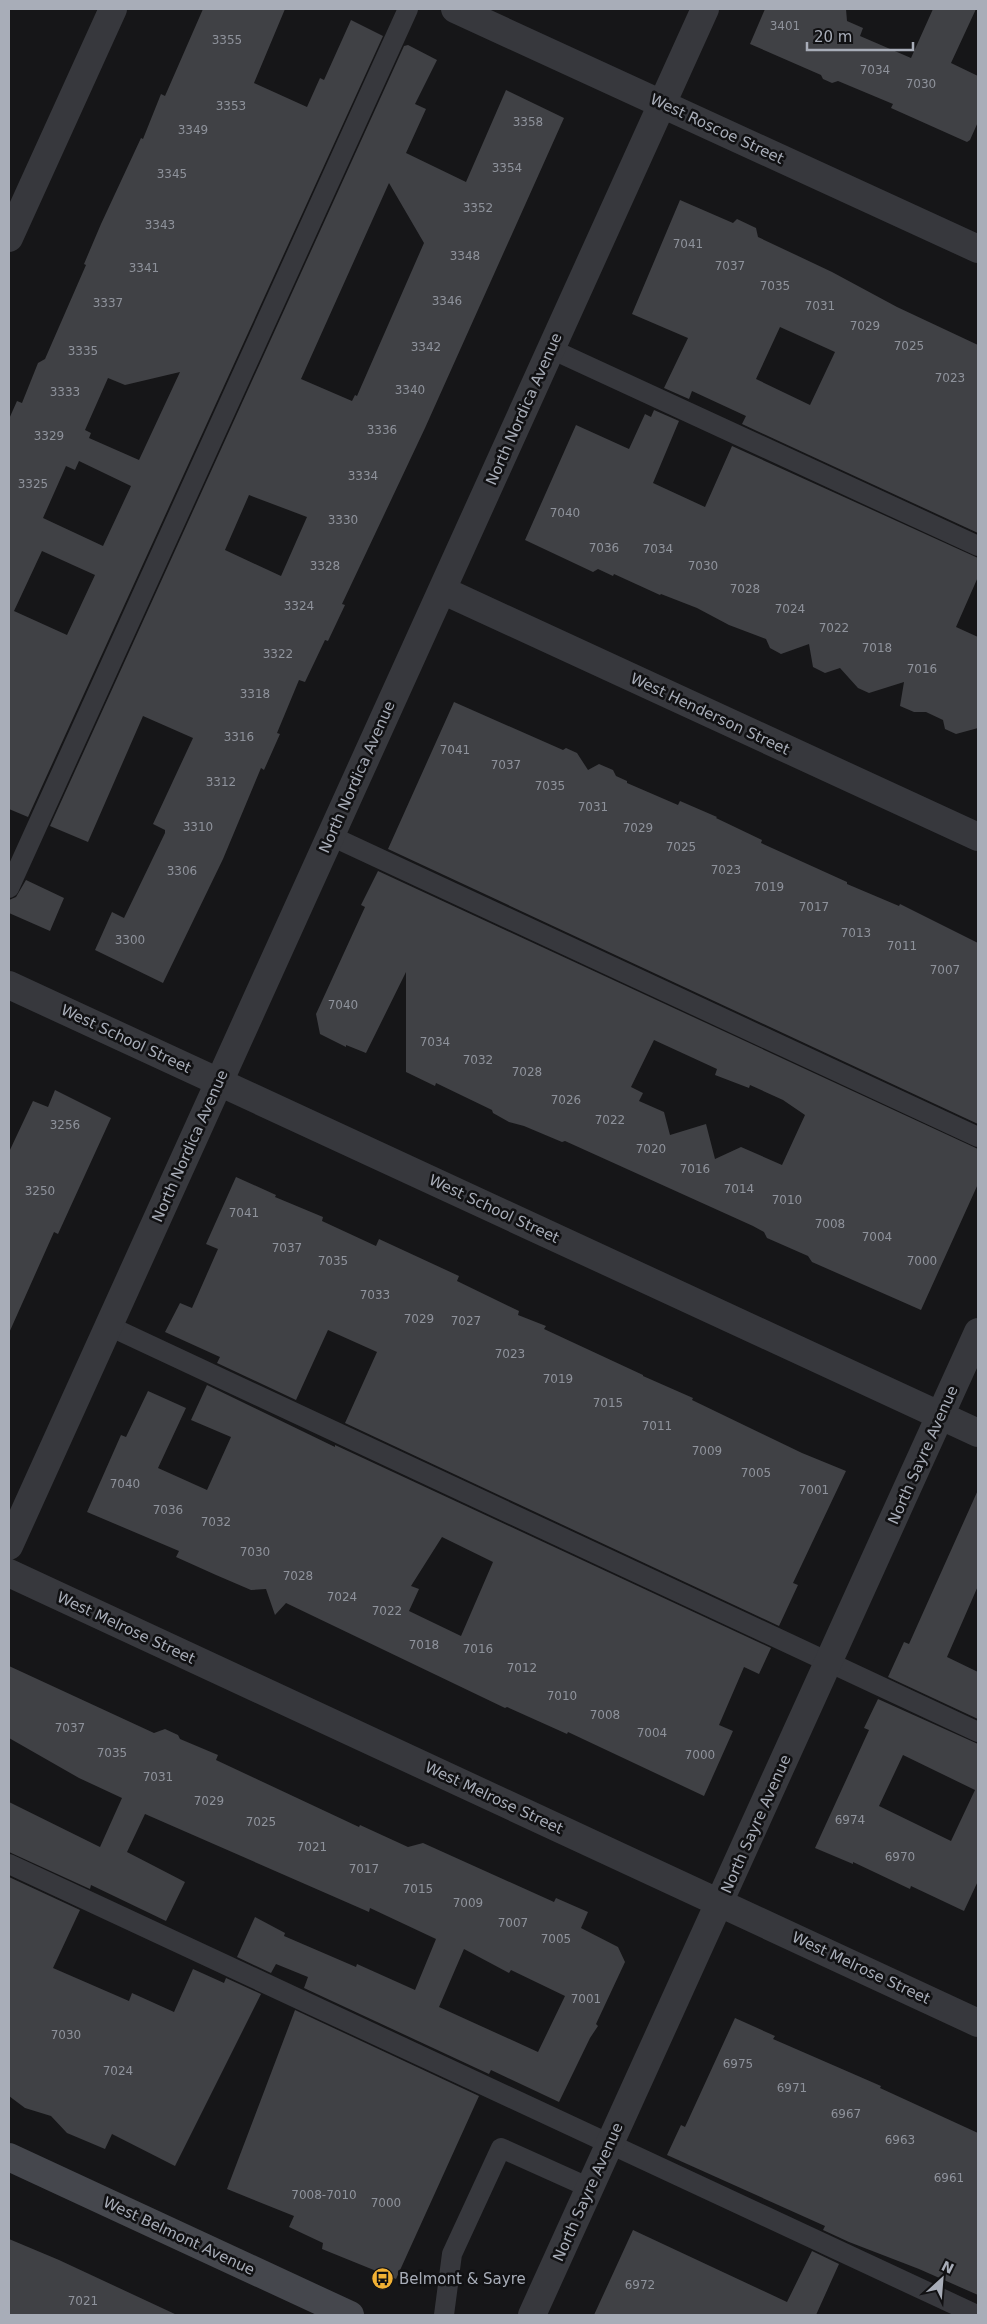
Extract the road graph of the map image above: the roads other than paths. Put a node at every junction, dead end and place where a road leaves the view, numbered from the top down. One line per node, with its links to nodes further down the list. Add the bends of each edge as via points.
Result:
1 (112, 9): 6 (street)
2 (408, 9): 13 (lane)
3 (455, 9): 5 (street, West Roscoe Street)
4 (705, 9): 5 (street, North Nordica Avenue)
5 (662, 104): 7 (street, West Roscoe Street); 8 (street, North Nordica Avenue)
6 (9, 238)
7 (978, 248)
8 (551, 349): 9 (lane); 10 (street, North Nordica Avenue)
9 (978, 546)
10 (442, 590): 11 (street, North Nordica Avenue); 12 (street, West Henderson Street)
11 (330, 836): 15 (street, North Nordica Avenue); 16 (lane)
12 (978, 837)
13 (9, 888)
14 (9, 985): 15 (street, West School Street)
15 (219, 1082): 17 (street, North Nordica Avenue); 19 (street, West School Street)
16 (978, 1137)
17 (109, 1326): 21 (street, North Nordica Avenue); 23 (lane)
18 (978, 1332): 19 (street, North Sayre Avenue)
19 (940, 1415): 20 (street, West School Street); 23 (street, North Sayre Avenue)
20 (978, 1432)
21 (9, 1546)
22 (9, 1573): 26 (street, West Melrose Street)
23 (829, 1662): 24 (lane); 26 (street, North Sayre Avenue)
24 (978, 1732)
25 (9, 1864): 28 (lane)
26 (720, 1903): 27 (street, West Melrose Street); 28 (street, North Sayre Avenue)
27 (978, 2023)
28 (610, 2144): 30 (street, North Sayre Avenue); 34 (lane)
29 (9, 2157): 31 (main road, West Belmont Avenue)
30 (590, 2188): 32 (lane, via 501,2148 452,2254); 33 (street, North Sayre Avenue)
31 (350, 2315)
32 (444, 2315)
33 (532, 2315)
34 (977, 2315)

